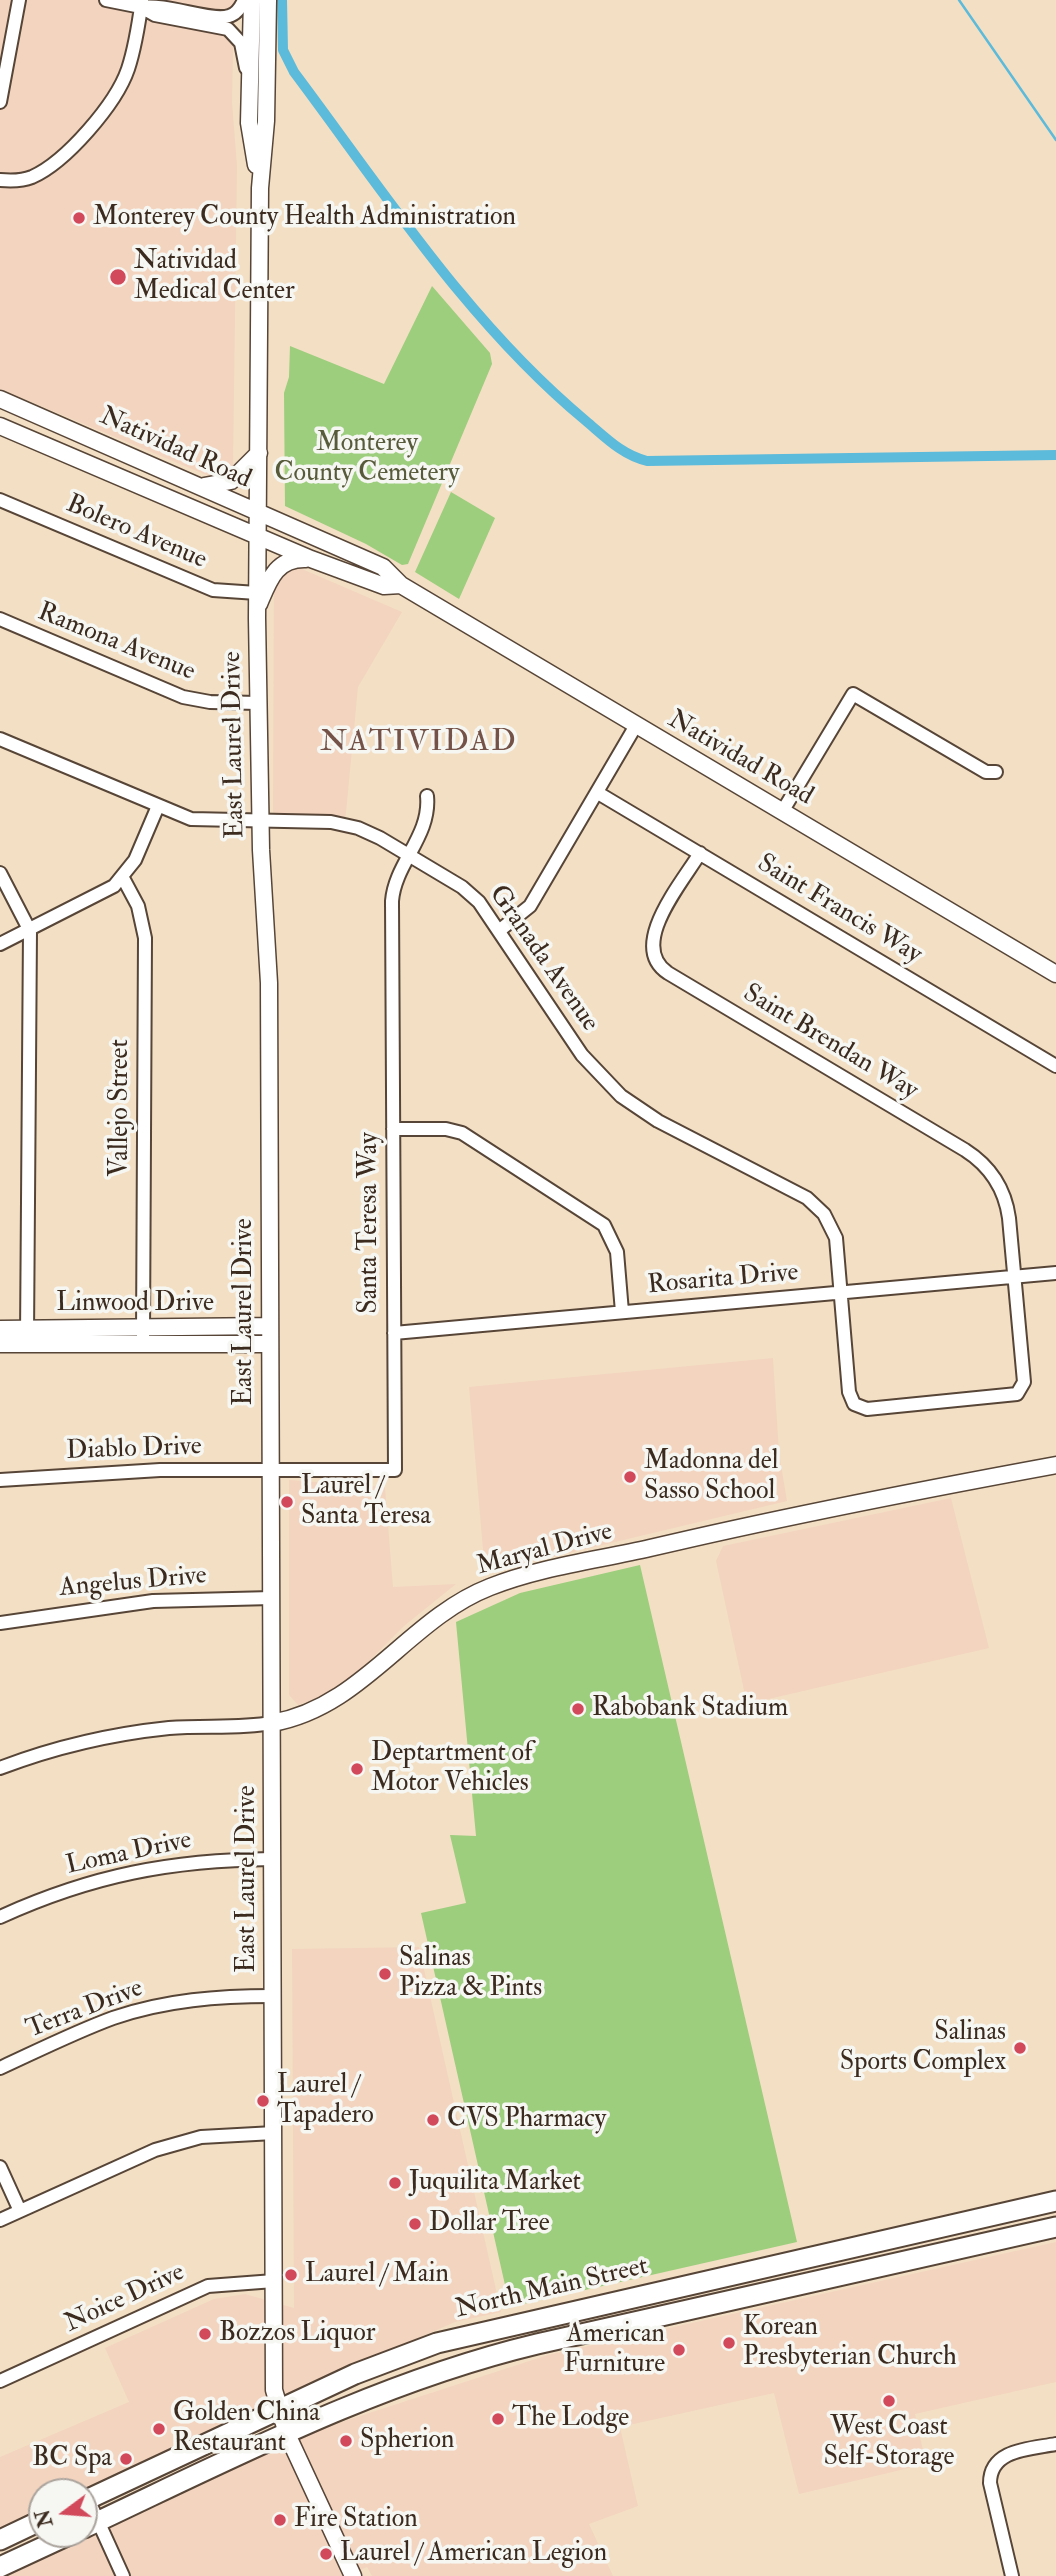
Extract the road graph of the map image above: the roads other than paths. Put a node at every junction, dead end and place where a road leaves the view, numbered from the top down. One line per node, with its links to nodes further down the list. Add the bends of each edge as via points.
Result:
1 (19, 0): 8 (street)
2 (106, 0): 6 (street)
3 (244, 0): 6 (street, via 234,13 223,17)
4 (252, 0): 7 (main road, East Laurel Drive)
5 (268, 0): 10 (main road, East Laurel Drive)
6 (142, 4): 7 (street, via 155,15 232,31 241,43); 9 (street, via 128,68 114,100 40,173)
7 (249, 87): 10 (main road, East Laurel Drive, via 249,123)
8 (0, 102)
9 (0, 180)
10 (260, 188): 13 (main road, East Laurel Drive)
11 (0, 399): 14 (main road, Natividad Road)
12 (0, 426): 17 (main road, Natividad Road)
13 (259, 453): 14 (main road, via 231,481); 16 (main road, East Laurel Drive)
14 (201, 486): 16 (main road, Natividad Road)
15 (0, 500): 20 (street, Bolero Avenue, via 213,590)
16 (258, 513): 17 (main road, East Laurel Drive); 19 (main road, Natividad Road, via 373,562)
17 (257, 536): 18 (main road, Natividad Road); 20 (main road, East Laurel Drive)
18 (310, 559): 19 (main road, Natividad Road, via 384,586); 20 (main road, via 280,565)
19 (401, 585): 23 (main road, Natividad Road)
20 (257, 601): 22 (main road, East Laurel Drive)
21 (0, 619): 22 (street, Ramona Avenue, via 183,697)
22 (258, 703): 30 (main road, East Laurel Drive)
23 (635, 727): 26 (street); 29 (main road, Natividad Road)
24 (0, 739): 28 (street, Granada Avenue)
25 (996, 772): 29 (street, via 986,772 853,694)
26 (598, 793): 31 (street, Saint Francis Way); 35 (street, via 526,911)
27 (427, 796): 32 (street, Santa Teresa Way, via 428,816)
28 (158, 806): 30 (street, Granada Avenue, via 200,820); 34 (street)
29 (782, 812): 38 (main road, Natividad Road)
30 (260, 822): 32 (street, Granada Avenue, via 342,824); 45 (main road, East Laurel Drive, via 269,983)
31 (699, 853): 39 (street, Saint Francis Way); 42 (street, Saint Brendan Way, via 654,930 651,947 655,962 976,1157 994,1177 1006,1201)
32 (410, 856): 35 (street, Granada Avenue, via 468,891); 40 (street, Santa Teresa Way, via 396,880 392,901)
33 (0, 873): 36 (street)
34 (123, 878): 36 (street, via 105,893); 49 (street, Vallejo Street, via 138,906 145,938)
35 (500, 930): 43 (street, Granada Avenue, via 582,1055 614,1090 658,1121 800,1194 821,1210 836,1238)
36 (30, 931): 37 (street); 48 (street)
37 (0, 944)
38 (1056, 974)
39 (1056, 1066)
40 (393, 1129): 44 (street, via 442,1128 462,1133 604,1225 617,1252); 47 (street, Santa Teresa Way)
41 (1056, 1273): 42 (street, Rosarita Drive)
42 (1014, 1277): 43 (street, Rosarita Drive); 43 (street, Granada Avenue, via 1024,1382 1020,1391 919,1405 867,1409 852,1401)
43 (841, 1292): 44 (street, Rosarita Drive)
44 (622, 1312): 47 (street, Rosarita Drive)
45 (270, 1326): 49 (main road, Linwood Drive); 51 (main road, East Laurel Drive)
46 (0, 1329): 48 (main road, Linwood Drive)
47 (394, 1333): 53 (street, Santa Teresa Way, via 395,1470)
48 (27, 1336): 49 (main road, Linwood Drive); 50 (main road, Linwood Drive)
49 (143, 1336): 51 (main road, Linwood Drive)
50 (0, 1344)
51 (270, 1344): 53 (main road, East Laurel Drive)
52 (1056, 1465): 57 (main road, Maryal Drive, via 799,1514 493,1586 441,1613 340,1698 305,1716)
53 (271, 1470): 54 (street, Diablo Drive, via 160,1470); 55 (main road, East Laurel Drive)
54 (0, 1480)
55 (272, 1598): 56 (street, Angelus Drive, via 153,1601); 57 (main road, East Laurel Drive)
56 (0, 1623)
57 (272, 1723): 58 (street, Maryal Drive, via 116,1735); 59 (main road, East Laurel Drive)
58 (0, 1768)
59 (272, 1859): 60 (street, Loma Drive, via 189,1862 122,1873 59,1892); 61 (main road, East Laurel Drive)
60 (0, 1917)
61 (273, 1996): 62 (street, Terra Drive, via 198,1999 137,2011); 63 (main road, East Laurel Drive)
62 (0, 2068)
63 (274, 2133): 66 (street, via 179,2142); 69 (main road, East Laurel Drive)
64 (0, 2167): 66 (street)
65 (1056, 2201): 71 (main road, North Main Street, via 444,2341 365,2370)
66 (20, 2211): 67 (street)
67 (0, 2220)
68 (1056, 2227): 72 (main road, North Main Street, via 496,2354 420,2378)
69 (275, 2281): 70 (street, Noice Drive, via 208,2286); 71 (main road, East Laurel Drive)
70 (0, 2381)
71 (278, 2410): 72 (main road, East Laurel Drive); 74 (main road, North Main Street)
72 (287, 2434): 75 (main road, North Main Street); 82 (main road, East Laurel Drive)
73 (1056, 2444): 83 (street, via 1001,2457 992,2467 990,2483)
74 (98, 2494)
75 (98, 2522)
76 (28, 2527): 78 (main road)
77 (98, 2536): 81 (street)
78 (0, 2540)
79 (41, 2548): 80 (main road)
80 (0, 2567)
81 (123, 2576)
82 (353, 2576)
83 (1012, 2576)

